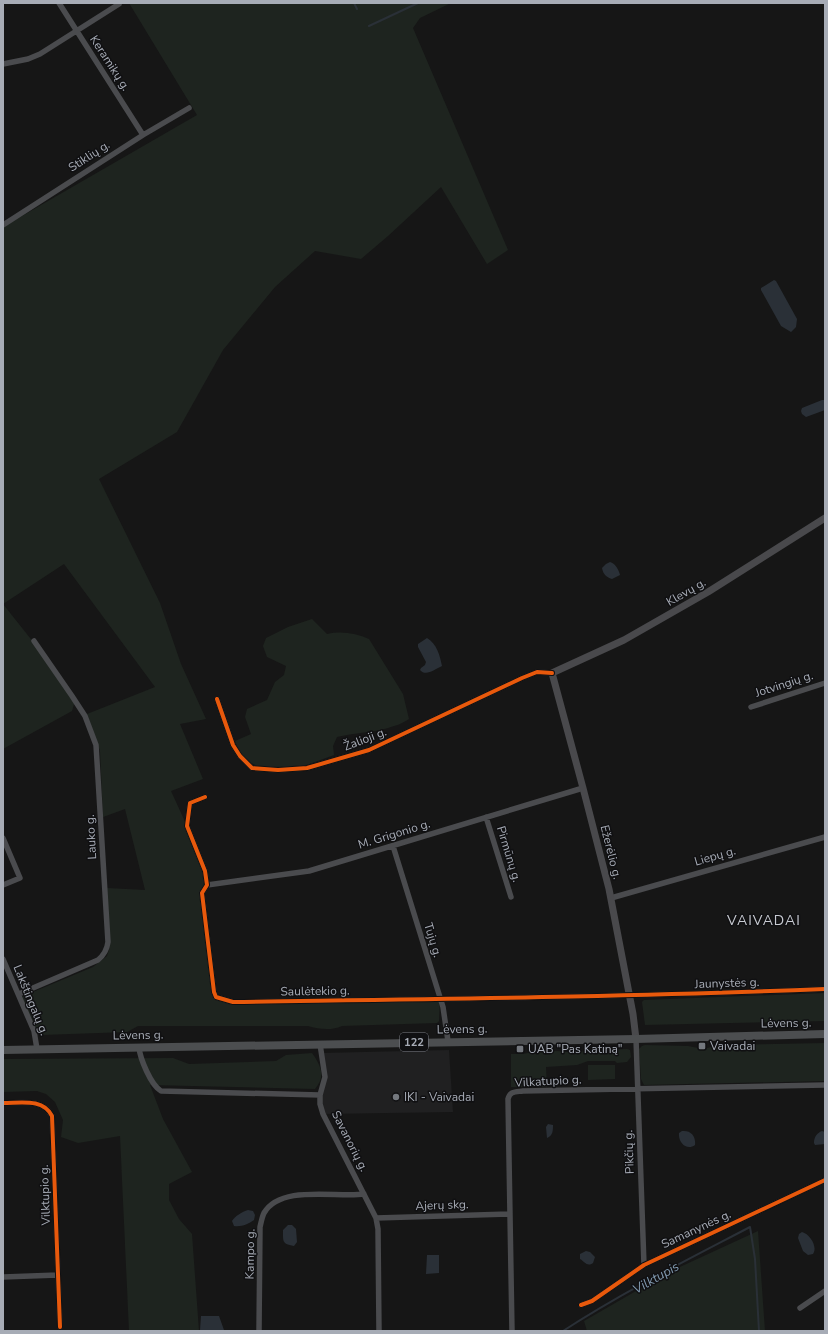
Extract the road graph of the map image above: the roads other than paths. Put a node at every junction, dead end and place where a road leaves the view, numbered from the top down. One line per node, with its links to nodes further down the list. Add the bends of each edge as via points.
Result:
1 (59, 3): 3 (street, Keramikų g.)
2 (119, 4): 3 (street)
3 (76, 32): 4 (street, via 34,57); 6 (street, Keramikų g.)
4 (3, 64)
5 (189, 108): 6 (street, Stiklių g.)
6 (143, 135): 7 (street, Stiklių g.)
7 (3, 226)
8 (825, 518): 10 (main road, Klevų g., via 708,592 624,640)
9 (34, 641): 26 (street, Lauko g., via 85,716 96,745 108,942 107,949 98,960)
10 (552, 673): 12 (street, Žalioji g., via 536,672 369,750 307,768 252,768 233,745); 14 (main road, Ežerėlio g.)
11 (825, 683): 13 (street, Jotvingių g.)
12 (217, 699)
13 (751, 707)
14 (583, 788): 16 (street, M. Grigonio g.); 23 (main road, Ežerėlio g.)
15 (205, 797): 21 (street, Saulėtekio g., via 190,803 187,826 205,871)
16 (486, 817): 19 (street, M. Grigonio g.); 22 (street, Pirmūnų g.)
17 (825, 837): 23 (street, Liepų g.)
18 (3, 838): 20 (street, via 20,878)
19 (393, 846): 21 (street, M. Grigonio g., via 309,871); 28 (street, Tujų g.)
20 (3, 885)
21 (207, 885): 28 (street, Saulėtekio g., via 202,893 216,997 233,1002)
22 (511, 897)
23 (611, 898): 27 (main road, Ežerėlio g.)
24 (3, 959): 26 (street, Lakštingalų g.)
25 (825, 989): 27 (street, Jaunystės g.)
26 (19, 994): 34 (street, Lakštingalų g., via 34,1031)
27 (630, 996): 28 (street, Saulėtekio g.); 30 (main road, Ežerėlio g.)
28 (440, 999): 31 (street, Tujų g.)
29 (825, 1034): 30 (main road, Lėvens g. / 122)
30 (636, 1039): 31 (main road, Lėvens g. / 122); 37 (street, Pikčių g.)
31 (448, 1041): 32 (main road, Lėvens g. / 122)
32 (320, 1044): 33 (main road, Lėvens g. / 122); 38 (street, via 325,1077)
33 (139, 1047): 34 (main road, Lėvens g. / 122); 38 (street, via 154,1085 161,1091)
34 (37, 1049): 35 (main road, Lėvens g. / 122)
35 (3, 1050)
36 (825, 1085): 37 (street, Vilkatupio g.)
37 (638, 1089): 42 (street, Vilkatupio g., via 523,1091 509,1094); 44 (street, Pikčių g.)
38 (320, 1095): 41 (street, Savanorių g., via 323,1114)
39 (3, 1103): 45 (street, Vilktupio g., via 39,1104 45,1106 52,1116)
40 (825, 1180): 44 (street, Samanynės g.)
41 (364, 1194): 43 (street, Savanorių g.); 51 (street, Kampo g., via 291,1195 274,1202 264,1213 260,1228)
42 (509, 1214): 43 (street, Ajerų skg.); 53 (street, Vilkatupio g.)
43 (376, 1218): 52 (street, Savanorių g.)
44 (644, 1265): 48 (street, Samanynės g., via 592,1301)
45 (58, 1275): 46 (street); 50 (street, Vilktupio g.)
46 (3, 1277)
47 (825, 1291): 49 (street)
48 (581, 1305)
49 (800, 1308)
50 (60, 1327)
51 (260, 1331)
52 (379, 1331)
53 (512, 1331)

